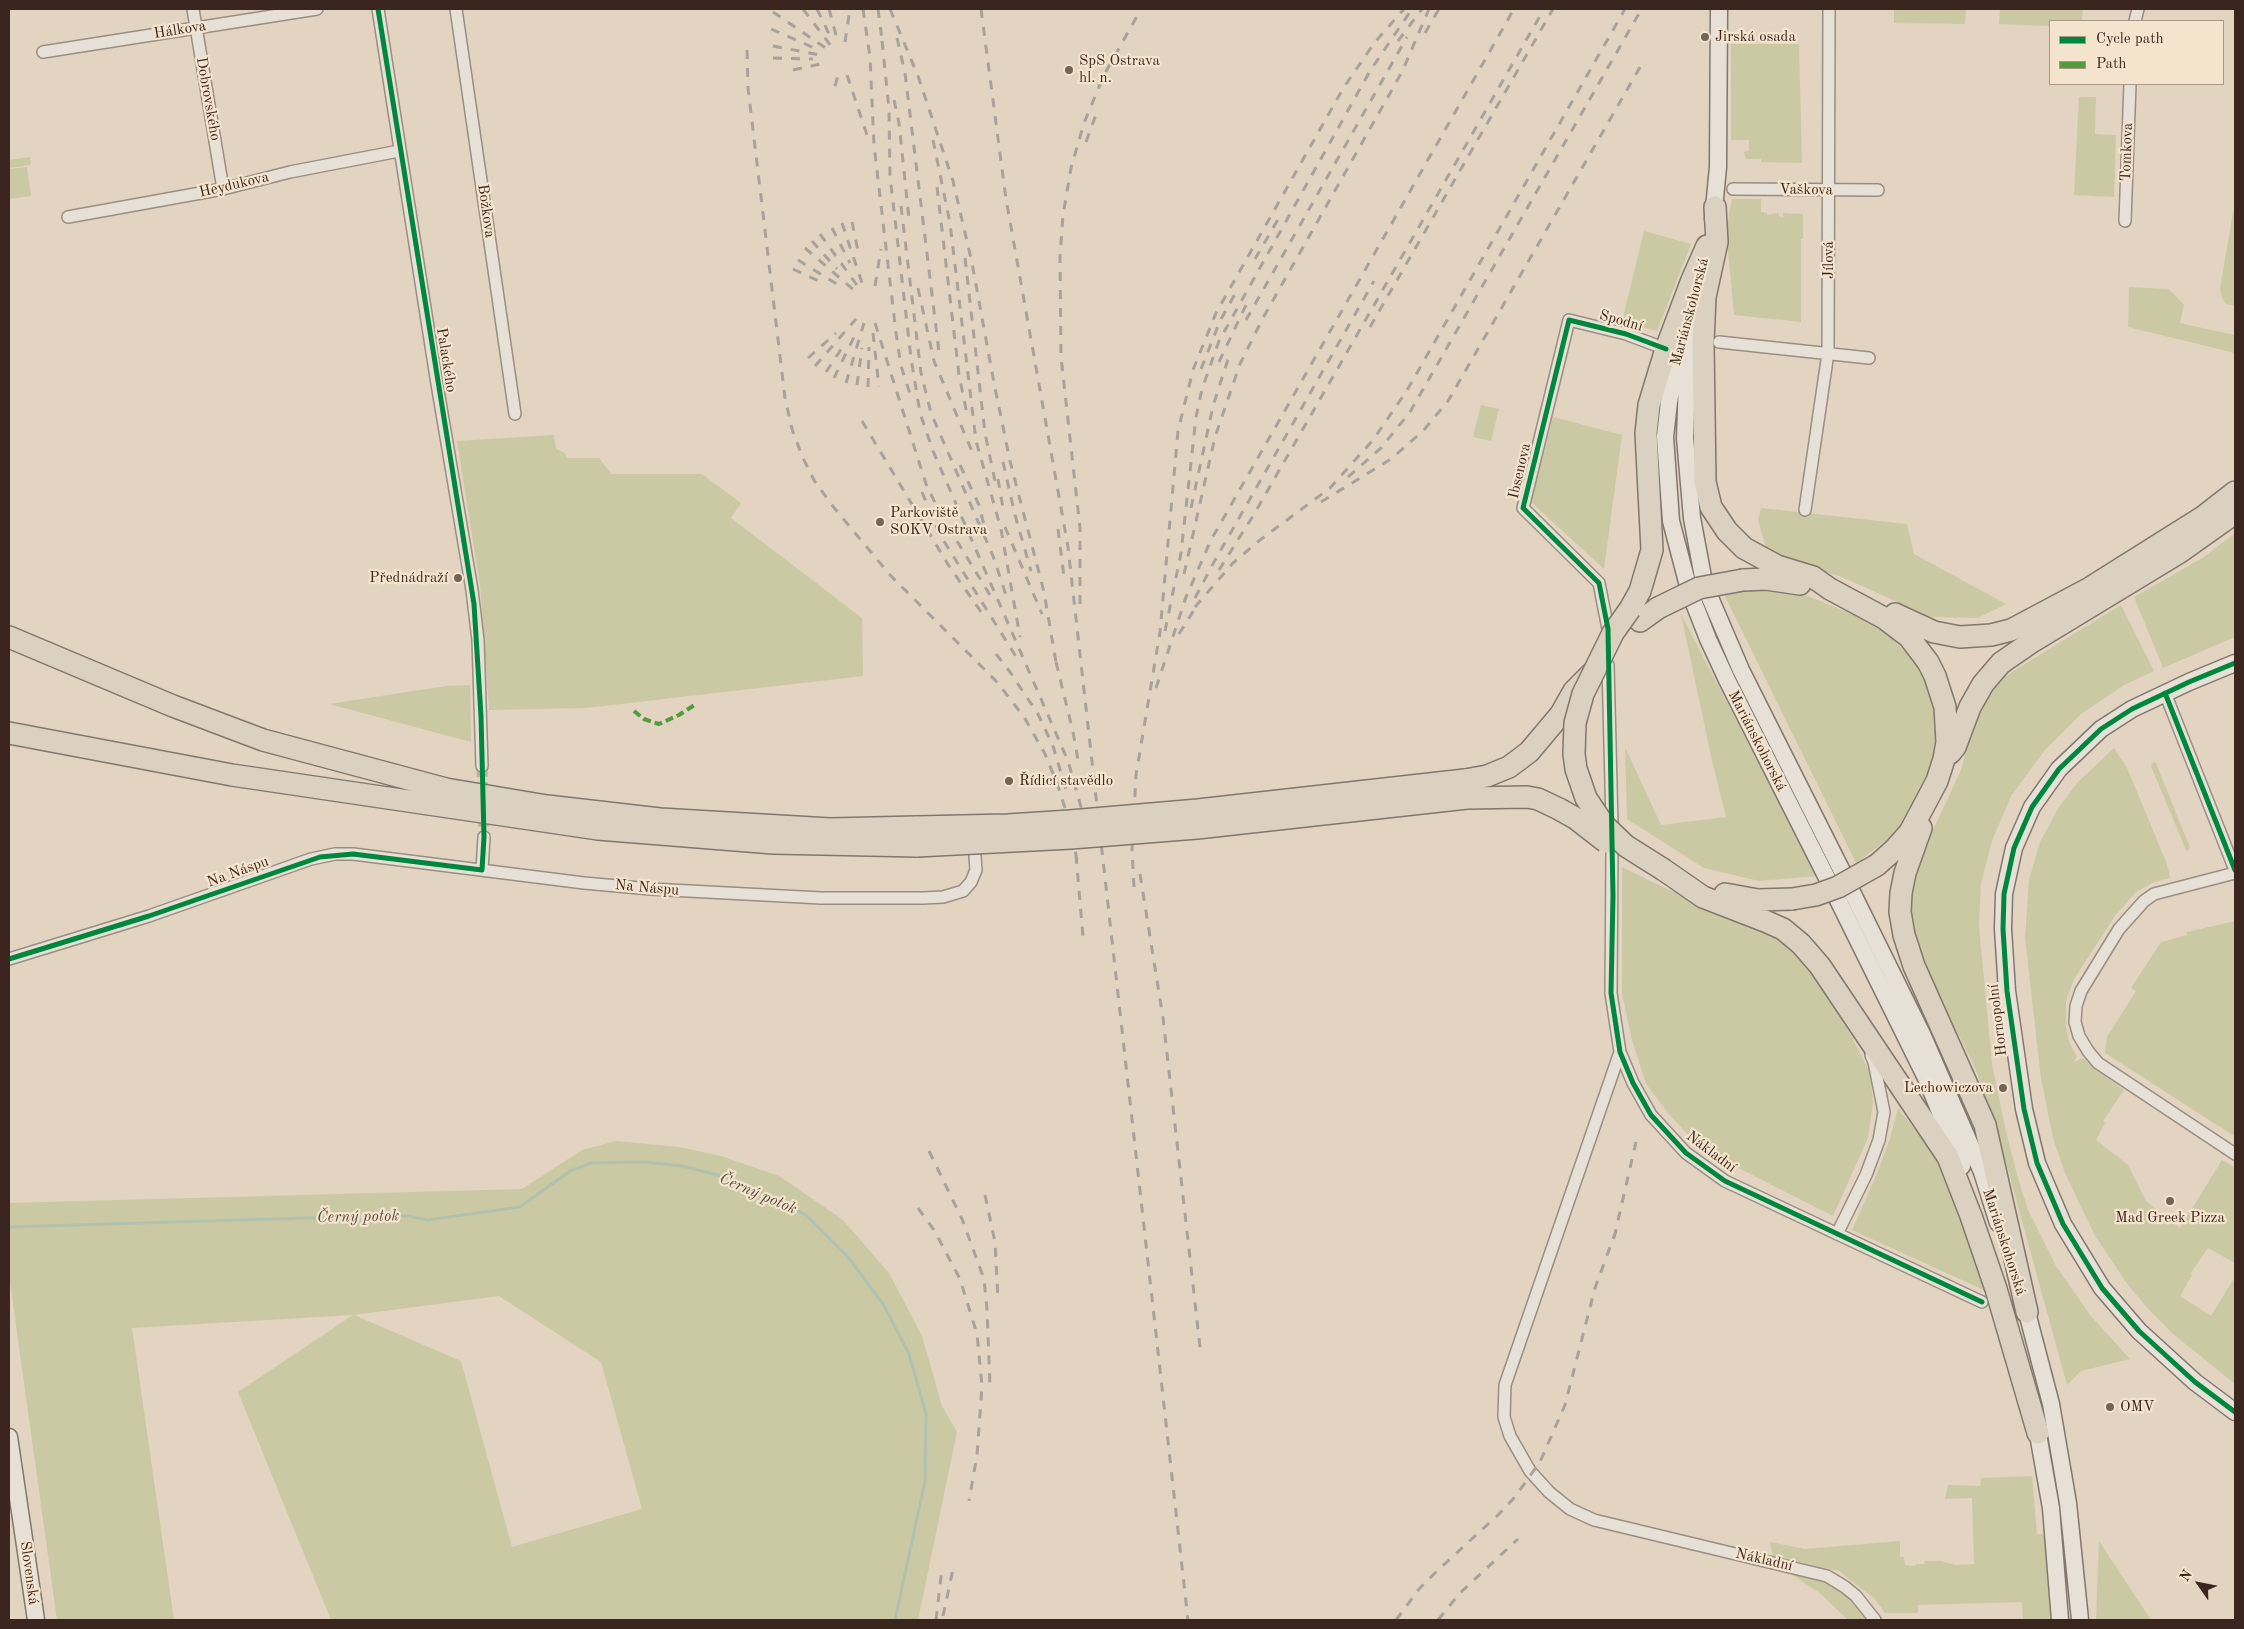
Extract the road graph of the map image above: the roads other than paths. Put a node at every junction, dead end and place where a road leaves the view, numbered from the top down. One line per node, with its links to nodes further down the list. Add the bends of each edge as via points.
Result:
1 (192, 9): 7 (street, Dobrovského)
2 (317, 9): 7 (street, Hálkova)
3 (378, 9): 10 (street, Palackého)
4 (456, 9): 24 (street, Božkova)
5 (1719, 9): 15 (main road, Mariánskohorská)
6 (1829, 9): 13 (street, Jílová)
7 (195, 28): 8 (street, Hálkova); 11 (street, Dobrovského)
8 (43, 52)
9 (2130, 85): 17 (street, Tomkova)
10 (399, 151): 11 (street, Heydukova); 39 (street, Palackého, via 472,590 478,640)
11 (223, 189): 16 (street, Heydukova)
12 (1733, 189): 13 (street, Vaškova)
13 (1830, 190): 14 (street, Vaškova); 22 (street, Jílová)
14 (1878, 190)
15 (1715, 207): 18 (main road, Mariánskohorská); 30 (highway, via 1717,242 1704,297 1703,342 1707,492 1711,507 1721,524 1744,548 1777,566 1813,577)
16 (68, 217)
17 (2124, 221)
18 (1708, 246): 21 (highway); 29 (main road, Mariánskohorská, via 1680,341 1666,437 1671,521)
19 (1568, 320): 21 (street, Spodní, via 1626,334); 33 (street, Ibsenova, via 1523,508 1599,583)
20 (1719, 342): 22 (street)
21 (1666, 349): 32 (highway, via 1649,405 1646,433 1652,550)
22 (1828, 353): 23 (street); 26 (street, Jílová)
23 (1869, 358)
24 (515, 414)
25 (2235, 492): 28 (highway)
26 (1805, 510)
27 (2235, 513): 28 (highway, via 2203,536)
28 (2151, 560): 31 (highway)
29 (1698, 587): 56 (main road, Mariánskohorská, via 1922,1034 1982,1172); 58 (main road, Mariánskohorská, via 1708,639 1727,680 1926,1078 1969,1185 2009,1308)
30 (1830, 589): 31 (highway, via 1863,596 1922,628 1960,637 2011,630); 32 (highway, bridge, via 1774,580 1743,580 1699,588); 40 (highway, via 1897,627 1928,662 1945,707 1947,742)
31 (2093, 596): 40 (highway, via 2001,663 1983,684 1970,707 1955,747)
32 (1635, 615): 36 (highway)
33 (1608, 629)
34 (9, 637): 44 (highway, via 263,740 446,789 547,806 660,819)
35 (2235, 663): 37 (main road, Hornopolní)
36 (1603, 666): 41 (street); 44 (highway, bridge, via 1574,691 1561,714 1529,752 1509,767 1487,776 1198,810 1008,825); 48 (highway, bridge, via 1583,694 1575,723 1574,754 1580,783 1604,826 1626,846)
37 (2165, 693): 49 (street); 57 (main road, Hornopolní, via 2115,719 2088,740 2059,769 2032,807 2014,848 2004,894 2007,991 2019,1085 2032,1145 2062,1224 2102,1288 2138,1332 2188,1376)
38 (9, 733): 44 (highway, via 232,775 598,829 764,843)
39 (482, 766)
40 (1942, 766): 42 (highway)
41 (1612, 824)
42 (1919, 824): 48 (highway, bridge, via 1878,865 1816,895 1758,900 1726,894); 56 (highway, via 1901,893 1904,935 1914,966 1985,1125)
43 (484, 837): 47 (street)
44 (917, 837): 48 (highway, bridge, via 1062,839 1187,829 1467,798 1515,796 1538,799 1583,824 1620,853)
45 (1612, 852): 52 (street, Nákladní, via 1611,992)
46 (975, 856): 47 (street, Na Náspu, via 976,870 963,891 944,897 923,898 710,893)
47 (482, 870): 50 (street, Na Náspu, via 353,854 320,857 149,916)
48 (1664, 870): 51 (highway, via 1702,897 1765,920 1794,937 1820,966)
49 (2235, 872): 53 (street, via 2154,894 2144,901 2119,929 2081,991 2075,1022 2079,1036 2098,1064)
50 (9, 959)
51 (1854, 1019): 54 (street, via 1874,1062 1884,1112 1879,1140 1866,1175); 58 (highway, via 1948,1158 1996,1289)
52 (1620, 1052): 54 (street, Nákladní, via 1651,1115 1686,1153 1725,1181); 61 (street, Nákladní, via 1505,1385 1504,1417 1510,1436 1530,1471 1570,1509 1594,1520 1827,1576 1850,1592)
53 (2235, 1154)
54 (1837, 1234): 55 (street, Nákladní)
55 (1982, 1302)
56 (2027, 1312): 63 (main road, Mariánskohorská, via 2053,1413 2068,1503)
57 (2235, 1410)
58 (2038, 1433): 62 (main road, Mariánskohorská, via 2050,1508)
59 (9, 1437): 60 (main road, Slovenská)
60 (36, 1620)
61 (1875, 1620)
62 (2060, 1620)
63 (2080, 1620)

